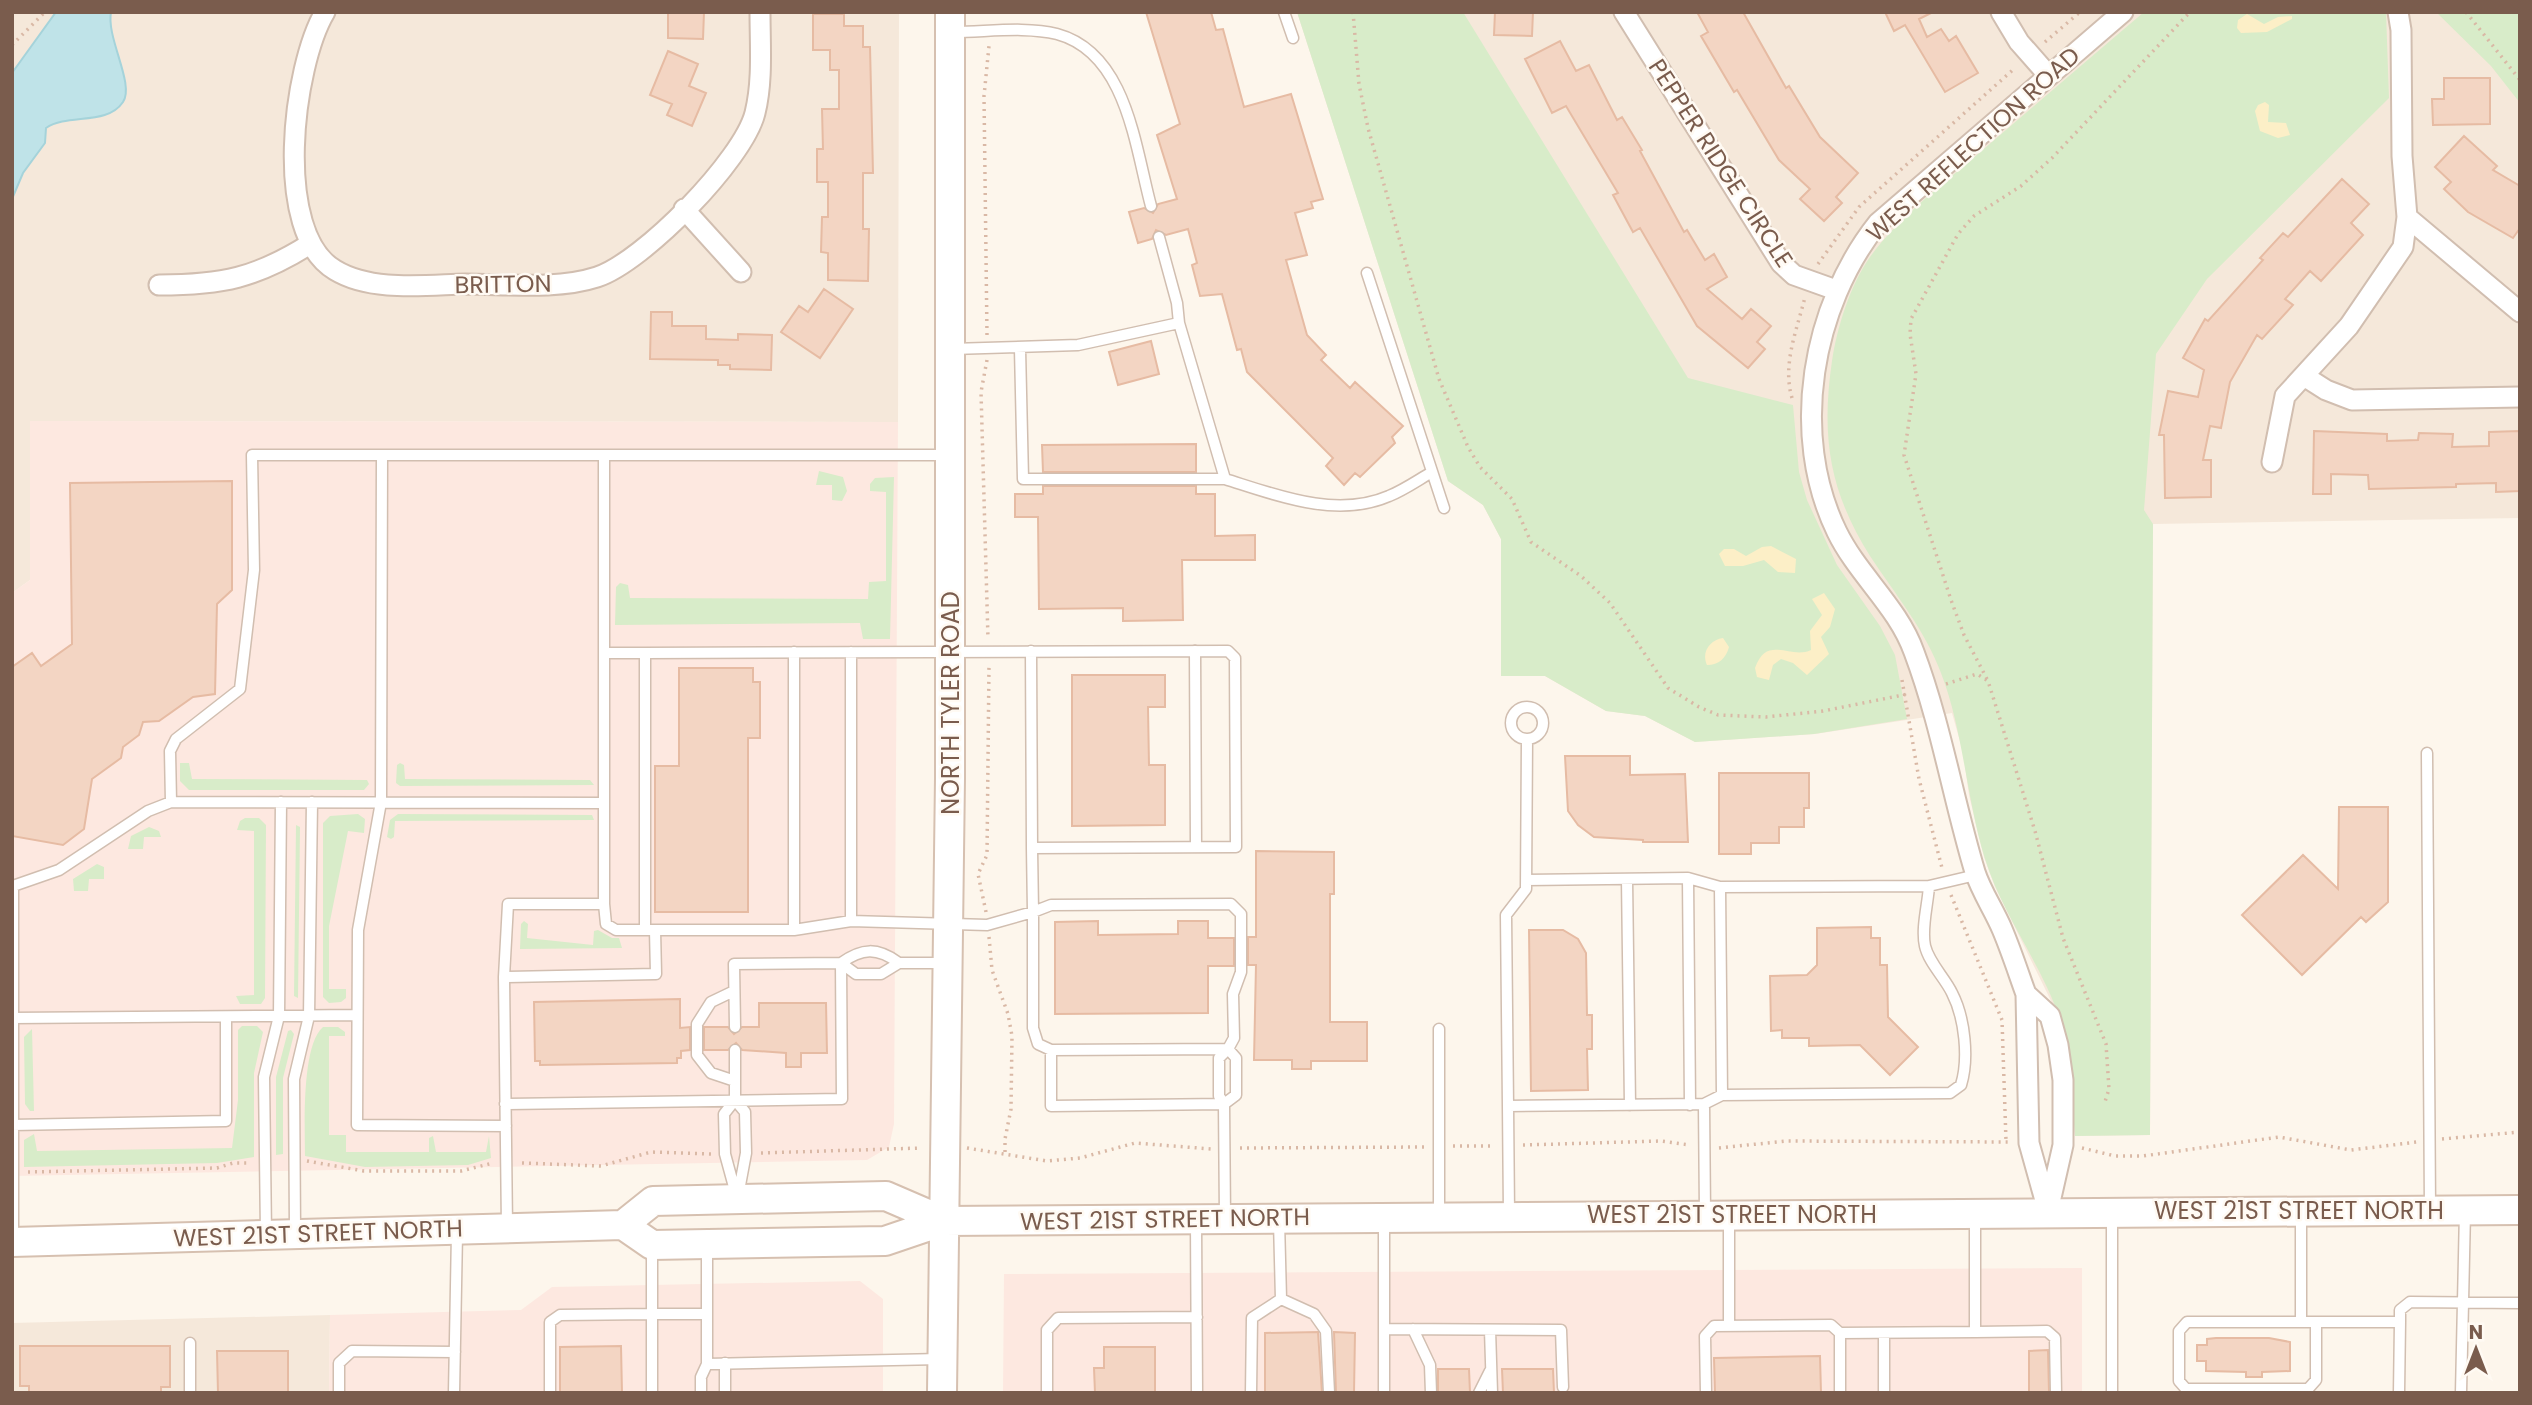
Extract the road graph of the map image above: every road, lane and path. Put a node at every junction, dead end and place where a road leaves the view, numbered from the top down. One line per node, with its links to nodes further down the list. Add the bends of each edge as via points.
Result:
1 (45, 12): 16 (path)
2 (325, 12): 24 (street, via 309,45 299,84 295,178)
3 (760, 12): 21 (street, BRITTON, via 759,84 750,125 726,166)
4 (1284, 12): 15 (lane)
5 (1353, 12): 56 (path, via 1368,128 1439,379 1468,447 1480,467 1512,499 1531,542 1581,576 1610,603 1668,688 1718,715 1766,717 1823,711)
6 (1624, 12): 27 (street, PEPPER RIDGE CIRCLE, via 1781,263 1794,275)
7 (2001, 12): 17 (street)
8 (2080, 12): 17 (path)
9 (2123, 12): 18 (street, WEST REFLECTION ROAD)
10 (2190, 12): 54 (path, via 2052,158 2021,186 1974,216 1958,234 1911,319 1916,374 1904,454 1951,600)
11 (2398, 12): 22 (street)
12 (2466, 12): 19 (path)
13 (950, 22): 14 (lane); 32 (main road, NORTH TYLER ROAD)
14 (989, 32): 20 (lane, via 1056,34 1085,48 1107,70 1124,103); 33 (path, via 984,96)
15 (1293, 38)
16 (12, 46)
17 (2031, 55): 18 (street); 27 (path, via 1859,207 1817,264)
18 (2049, 76): 29 (street, WEST REFLECTION ROAD, via 1878,223 1856,250)
19 (2520, 79)
20 (1151, 206)
21 (684, 209): 24 (street, BRITTON, via 637,254 611,271 570,283 368,282 335,270); 25 (street)
22 (2407, 217): 30 (street); 35 (street, via 2403,247 2395,261 2349,326)
23 (1159, 237): 31 (lane)
24 (310, 244): 28 (street, via 257,273 234,280)
25 (741, 272)
26 (1367, 273): 42 (lane)
27 (1811, 281): 29 (street, PEPPER RIDGE CIRCLE); 37 (path, via 1788,361 1787,382)
28 (159, 285)
29 (1836, 290): 55 (street, WEST REFLECTION ROAD, via 1816,355 1812,405 1824,496 1838,534 1914,650)
30 (2520, 312)
31 (1179, 323): 34 (lane, via 1078,345); 43 (lane)
32 (951, 349): 33 (lane); 40 (main road, NORTH TYLER ROAD)
33 (987, 349): 34 (lane); 50 (path, via 981,392)
34 (1020, 349): 43 (lane, via 1023,479)
35 (2304, 376): 36 (street, via 2352,400); 41 (street, via 2285,396)
36 (2520, 397)
37 (1794, 403)
38 (382, 454): 39 (lane); 59 (lane, via 252,454 254,570 240,689 176,739 170,751); 62 (lane)
39 (604, 454): 40 (lane); 51 (lane)
40 (951, 455): 49 (main road, NORTH TYLER ROAD)
41 (2272, 462)
42 (1432, 472): 43 (lane, via 1388,497 1362,503 1300,503); 44 (lane)
43 (1225, 479)
44 (1444, 508)
45 (1031, 651): 46 (lane); 50 (lane); 65 (lane)
46 (1195, 651): 64 (lane); 64 (lane, via 1228,651 1235,658 1236,820 1236,847)
47 (794, 652): 48 (lane); 52 (lane); 79 (lane)
48 (851, 652): 49 (lane); 75 (lane)
49 (950, 652): 50 (lane); 76 (main road, NORTH TYLER ROAD)
50 (988, 652): 77 (path, via 987,855 978,874)
51 (604, 653): 52 (lane); 63 (lane)
52 (645, 653): 78 (lane)
53 (1902, 674): 56 (path)
54 (1988, 681): 55 (path, via 1977,674); 105 (path, via 2063,938 2106,1044 2109,1089)
55 (1926, 690): 56 (path); 66 (street, WEST REFLECTION ROAD, via 1942,733)
56 (1905, 694): 70 (path, via 1932,838)
57 (1527, 740): 69 (lane)
58 (2427, 753): 110 (lane)
59 (171, 802): 60 (lane); 86 (lane, via 148,811 59,870 13,886)
60 (281, 802): 61 (lane); 88 (lane)
61 (312, 802): 62 (lane); 89 (lane)
62 (381, 802): 63 (lane); 87 (lane, via 358,930)
63 (604, 803): 73 (lane)
64 (1196, 848): 65 (lane)
65 (1032, 849): 74 (lane)
66 (1976, 874): 70 (lane); 85 (street, WEST REFLECTION ROAD)
67 (1688, 878): 68 (lane); 72 (lane); 104 (lane)
68 (1628, 879): 69 (lane); 103 (lane)
69 (1527, 880): 106 (lane, via 1527,888 1506,915)
70 (1947, 883): 71 (lane); 111 (path, via 2002,1020)
71 (1930, 886): 72 (lane); 98 (lane, via 1924,942 1953,995 1961,1022 1965,1072 1961,1085 1950,1093)
72 (1720, 887): 98 (lane)
73 (604, 904): 78 (lane, via 606,924 616,930); 83 (lane, via 508,904)
74 (1033, 912): 77 (lane); 94 (lane, via 1051,905 1231,904 1241,914 1241,972 1233,994 1234,1038); 96 (lane, via 1033,1028 1038,1044)
75 (851, 921): 76 (lane); 79 (lane)
76 (948, 922): 77 (lane); 81 (main road, NORTH TYLER ROAD)
77 (987, 925): 121 (path, via 992,970 1012,1036)
78 (650, 930): 79 (lane); 83 (lane, via 656,974)
79 (794, 930)
80 (899, 962): 81 (lane); 82 (lane, via 884,952 856,952); 82 (lane, via 881,974 856,974)
81 (948, 962): 117 (main road, NORTH TYLER ROAD)
82 (841, 963): 84 (lane, via 734,964); 99 (lane, via 842,1099)
83 (504, 976): 100 (lane)
84 (734, 991): 92 (lane); 97 (lane, via 711,1002 697,1024 697,1055 711,1073)
85 (2026, 994): 112 (street, WEST REFLECTION ROAD); 113 (street, WEST REFLECTION ROAD, via 2050,1016 2058,1045)
86 (13, 1001): 91 (lane)
87 (357, 1015): 89 (lane); 108 (lane, via 357,1125)
88 (279, 1016): 89 (lane); 90 (lane); 122 (lane, via 264,1077)
89 (309, 1016): 123 (lane, via 294,1079)
90 (226, 1017): 91 (lane); 107 (lane, via 226,1121)
91 (13, 1018): 107 (lane)
92 (734, 1027)
93 (1439, 1029): 114 (lane)
94 (1228, 1049): 96 (lane); 101 (lane, via 1219,1058 1219,1096); 101 (lane, via 1236,1058 1236,1095)
95 (734, 1050): 97 (lane)
96 (1051, 1050): 101 (lane, via 1051,1106)
97 (735, 1081): 99 (lane)
98 (1722, 1095): 102 (lane)
99 (735, 1100): 100 (lane); 119 (lane, via 745,1112); 120 (lane, via 724,1114)
100 (505, 1104): 108 (lane)
101 (1224, 1104): 118 (lane)
102 (1704, 1104): 104 (lane); 116 (lane)
103 (1630, 1105): 104 (lane); 106 (lane)
104 (1690, 1105)
105 (2104, 1105)
106 (1508, 1106): 115 (lane)
107 (13, 1125): 125 (lane)
108 (506, 1126): 124 (lane)
109 (2520, 1132): 110 (path)
110 (2429, 1140): 113 (path, via 2351,1150 2279,1137 2143,1156 2115,1156); 127 (lane)
111 (2006, 1141): 112 (path); 116 (path, via 1786,1141 1747,1147)
112 (2029, 1143): 131 (street, WEST REFLECTION ROAD)
113 (2063, 1145): 131 (street, WEST REFLECTION ROAD)
114 (1439, 1146): 115 (path); 118 (path); 137 (lane)
115 (1508, 1146): 116 (path, via 1661,1141); 135 (lane)
116 (1704, 1146): 134 (lane)
117 (946, 1148): 119 (path); 121 (path, via 974,1148); 141 (main road, NORTH TYLER ROAD)
118 (1225, 1149): 121 (path, via 1135,1143 1080,1158 1047,1161); 140 (lane)
119 (746, 1153): 126 (lane)
120 (725, 1154): 124 (path, via 659,1151 601,1166); 126 (lane)
121 (1005, 1156)
122 (265, 1162): 125 (path, via 217,1168); 146 (lane)
123 (295, 1162): 124 (path, via 364,1171 461,1171); 145 (lane)
124 (506, 1162): 143 (lane)
125 (13, 1172): 147 (lane)
126 (737, 1199): 141 (main road, WEST 21ST STREET NORTH, via 886,1196); 142 (main road, WEST 21ST STREET NORTH, via 653,1201)
127 (2430, 1209): 128 (main road, WEST 21ST STREET NORTH); 129 (main road, WEST 21ST STREET NORTH)
128 (2301, 1210): 132 (main road, WEST 21ST STREET NORTH); 156 (lane)
129 (2465, 1210): 130 (main road, WEST 21ST STREET NORTH); 151 (lane)
130 (2520, 1210)
131 (2048, 1211): 132 (main road, WEST 21ST STREET NORTH); 133 (main road, WEST 21ST STREET NORTH)
132 (2112, 1211): 193 (lane)
133 (1975, 1212): 134 (main road, WEST 21ST STREET NORTH); 164 (lane)
134 (1717, 1214): 135 (main road, WEST 21ST STREET NORTH); 159 (lane)
135 (1509, 1215): 137 (main road, WEST 21ST STREET NORTH)
136 (1384, 1216): 137 (main road, WEST 21ST STREET NORTH); 138 (main road, WEST 21ST STREET NORTH); 160 (lane)
137 (1439, 1216)
138 (1279, 1217): 140 (main road, WEST 21ST STREET NORTH); 150 (lane)
139 (1196, 1218): 140 (main road, WEST 21ST STREET NORTH); 141 (main road, WEST 21ST STREET NORTH); 155 (lane)
140 (1225, 1218)
141 (944, 1221): 148 (main road, WEST 21ST STREET NORTH, via 884,1241); 168 (main road, NORTH TYLER ROAD)
142 (623, 1225): 143 (main road, WEST 21ST STREET NORTH); 149 (main road)
143 (507, 1228): 144 (main road, WEST 21ST STREET NORTH)
144 (457, 1229): 145 (main road, WEST 21ST STREET NORTH); 167 (lane)
145 (295, 1235): 146 (main road, WEST 21ST STREET NORTH)
146 (266, 1236): 147 (main road, WEST 21ST STREET NORTH)
147 (13, 1242)
148 (707, 1244): 149 (main road, WEST 21ST STREET NORTH); 154 (lane)
149 (652, 1245): 153 (lane)
150 (1281, 1299): 183 (lane, via 1252,1318); 184 (lane, via 1314,1314 1326,1331)
151 (2462, 1303): 152 (lane); 158 (lane, via 2410,1302 2400,1311); 195 (lane)
152 (2520, 1303)
153 (652, 1314): 154 (lane); 176 (lane, via 561,1315 550,1322); 177 (lane)
154 (707, 1314): 170 (lane)
155 (1197, 1317): 181 (lane, via 1058,1318 1047,1329); 182 (lane)
156 (2301, 1322): 157 (lane); 157 (lane, via 2187,1322 2179,1331 2179,1381 2186,1389 2308,1389 2316,1380)
157 (2316, 1322): 158 (lane)
158 (2400, 1322): 194 (lane)
159 (1729, 1326): 165 (lane, via 1831,1325); 189 (lane, via 1714,1326 1705,1335)
160 (1384, 1329): 161 (lane); 185 (lane)
161 (1413, 1329): 162 (lane); 186 (lane, via 1430,1364)
162 (1490, 1329): 171 (lane); 172 (lane, via 1561,1330)
163 (1884, 1332): 164 (lane); 165 (lane); 191 (lane)
164 (1975, 1332): 192 (lane, via 2047,1331 2055,1338)
165 (1840, 1333): 190 (lane)
166 (190, 1343): 173 (lane)
167 (455, 1352): 174 (lane, via 352,1351 339,1363); 175 (lane)
168 (942, 1359): 169 (lane); 180 (main road, NORTH TYLER ROAD)
169 (725, 1363): 170 (lane); 179 (lane)
170 (707, 1364): 178 (lane)
171 (1491, 1368): 187 (lane); 188 (lane)
172 (1563, 1387)
173 (190, 1393)
174 (339, 1393)
175 (454, 1393)
176 (550, 1393)
177 (652, 1393)
178 (701, 1393)
179 (725, 1393)
180 (942, 1393)
181 (1047, 1393)
182 (1197, 1393)
183 (1251, 1393)
184 (1329, 1393)
185 (1384, 1393)
186 (1431, 1393)
187 (1479, 1393)
188 (1492, 1393)
189 (1706, 1393)
190 (1840, 1393)
191 (1884, 1393)
192 (2056, 1393)
193 (2112, 1393)
194 (2399, 1393)
195 (2461, 1393)

